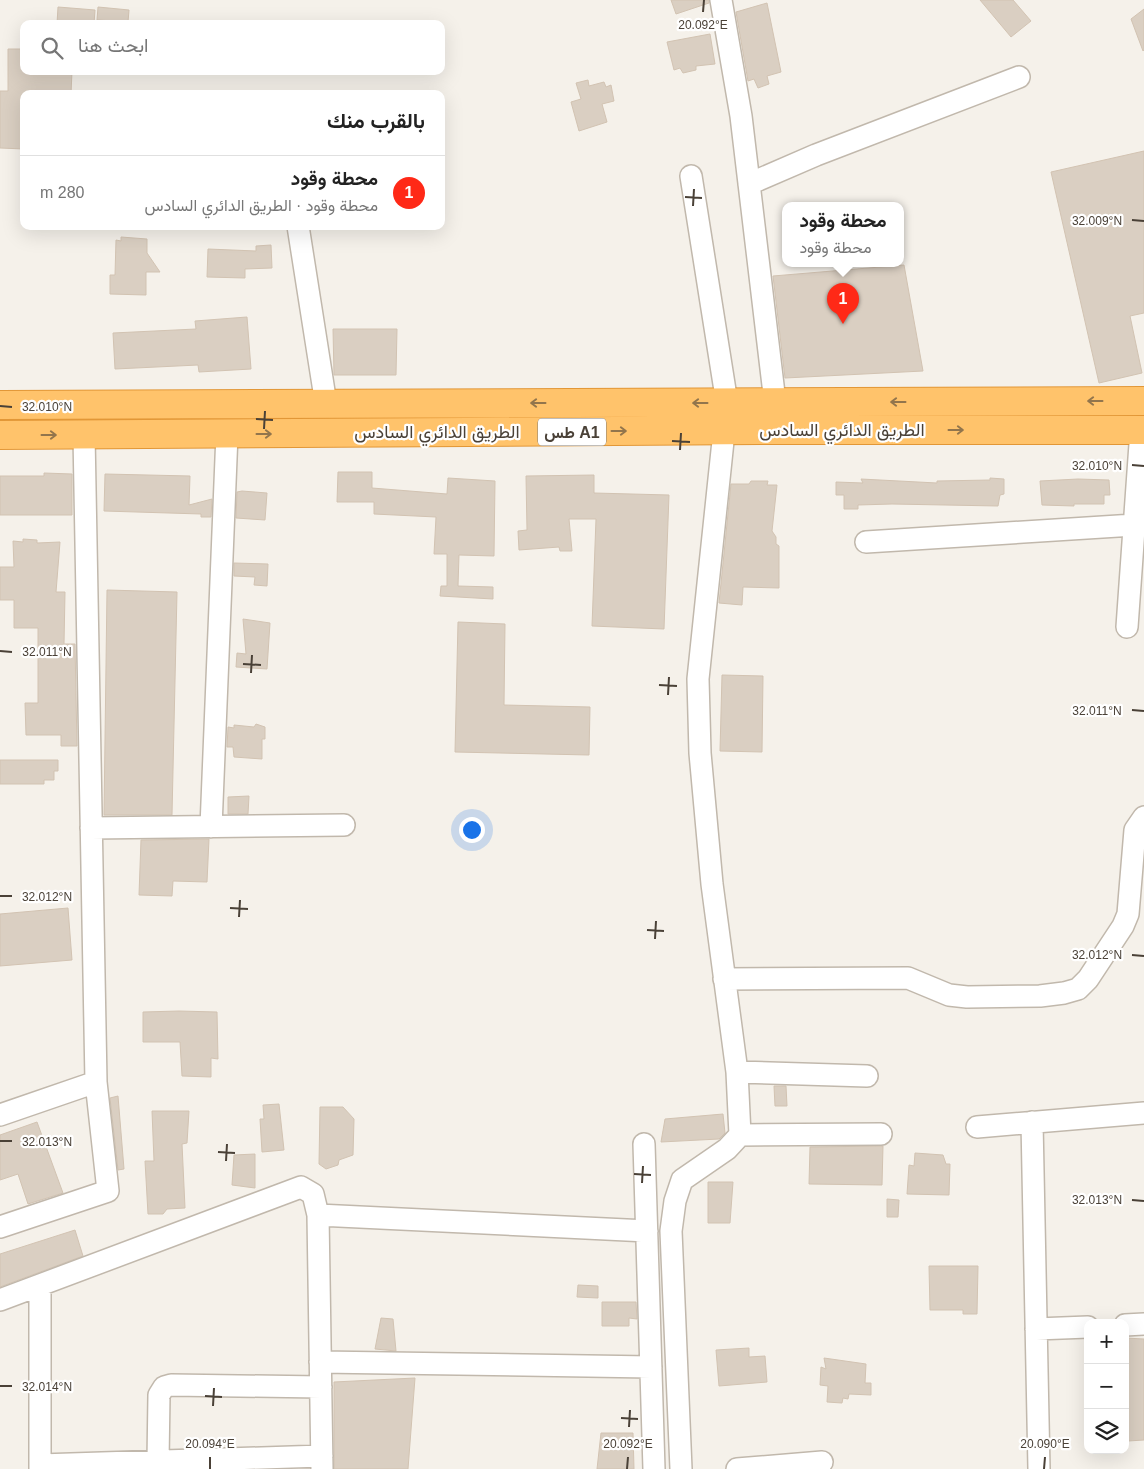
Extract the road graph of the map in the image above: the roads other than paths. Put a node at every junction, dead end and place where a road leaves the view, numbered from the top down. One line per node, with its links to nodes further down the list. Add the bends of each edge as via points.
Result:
1 (721, 0): 4 (street)
2 (1019, 78): 4 (street)
3 (691, 176): 8 (street)
4 (749, 184): 7 (street)
5 (299, 230): 9 (street)
6 (1144, 401): 7 (highway, الطريق الدائري السادس / طس A1, one-way to 7)
7 (775, 402): 8 (highway, الطريق الدائري السادس / طس A1)
8 (727, 403): 9 (highway, الطريق الدائري السادس / طس A1, one-way to 9); 11 (street)
9 (326, 404): 10 (highway, الطريق الدائري السادس / طس A1)
10 (0, 405)
11 (724, 430): 12 (highway, الطريق الدائري السادس / طس A1, one-way to 12); 13 (highway, الطريق الدائري السادس / طس A1, one-way to 11); 23 (street, via 698,679 701,772)
12 (1143, 430): 16 (street)
13 (227, 434): 15 (highway, الطريق الدائري السادس / طس A1); 21 (street)
14 (0, 435): 15 (highway, الطريق الدائري السادس / طس A1, one-way to 15)
15 (84, 435): 22 (street)
16 (1134, 525): 17 (street); 18 (street)
17 (866, 542)
18 (1127, 627)
19 (1144, 817): 23 (street, via 1135,830 1128,914 1088,979 1078,989 1040,996 966,997 949,995 908,978)
20 (344, 825): 21 (street)
21 (212, 826): 22 (street)
22 (91, 828): 26 (street)
23 (724, 979): 24 (street)
24 (737, 1072): 25 (street); 32 (street)
25 (868, 1076)
26 (96, 1082): 28 (street); 35 (street, via 108,1191)
27 (1144, 1113): 29 (street)
28 (0, 1115)
29 (1032, 1122): 30 (street); 42 (street)
30 (977, 1127)
31 (881, 1134): 32 (street)
32 (740, 1135): 51 (street, via 727,1149 682,1180 675,1201 671,1231)
33 (644, 1144): 36 (street)
34 (318, 1215): 36 (street); 37 (street, via 313,1194 301,1187); 43 (street)
35 (0, 1227)
36 (647, 1231): 44 (street)
37 (40, 1285): 38 (street); 49 (street)
38 (0, 1300)
39 (1144, 1324): 40 (street)
40 (1129, 1325)
41 (1084, 1326): 42 (street)
42 (1036, 1329): 53 (street)
43 (320, 1362): 44 (street); 45 (street)
44 (651, 1367): 50 (street)
45 (321, 1387): 46 (street, via 164,1387 159,1395); 48 (street)
46 (158, 1461): 48 (street); 49 (street)
47 (822, 1462): 52 (street)
48 (322, 1463)
49 (40, 1467)
50 (654, 1469)
51 (681, 1469)
52 (737, 1469)
53 (1039, 1469)

